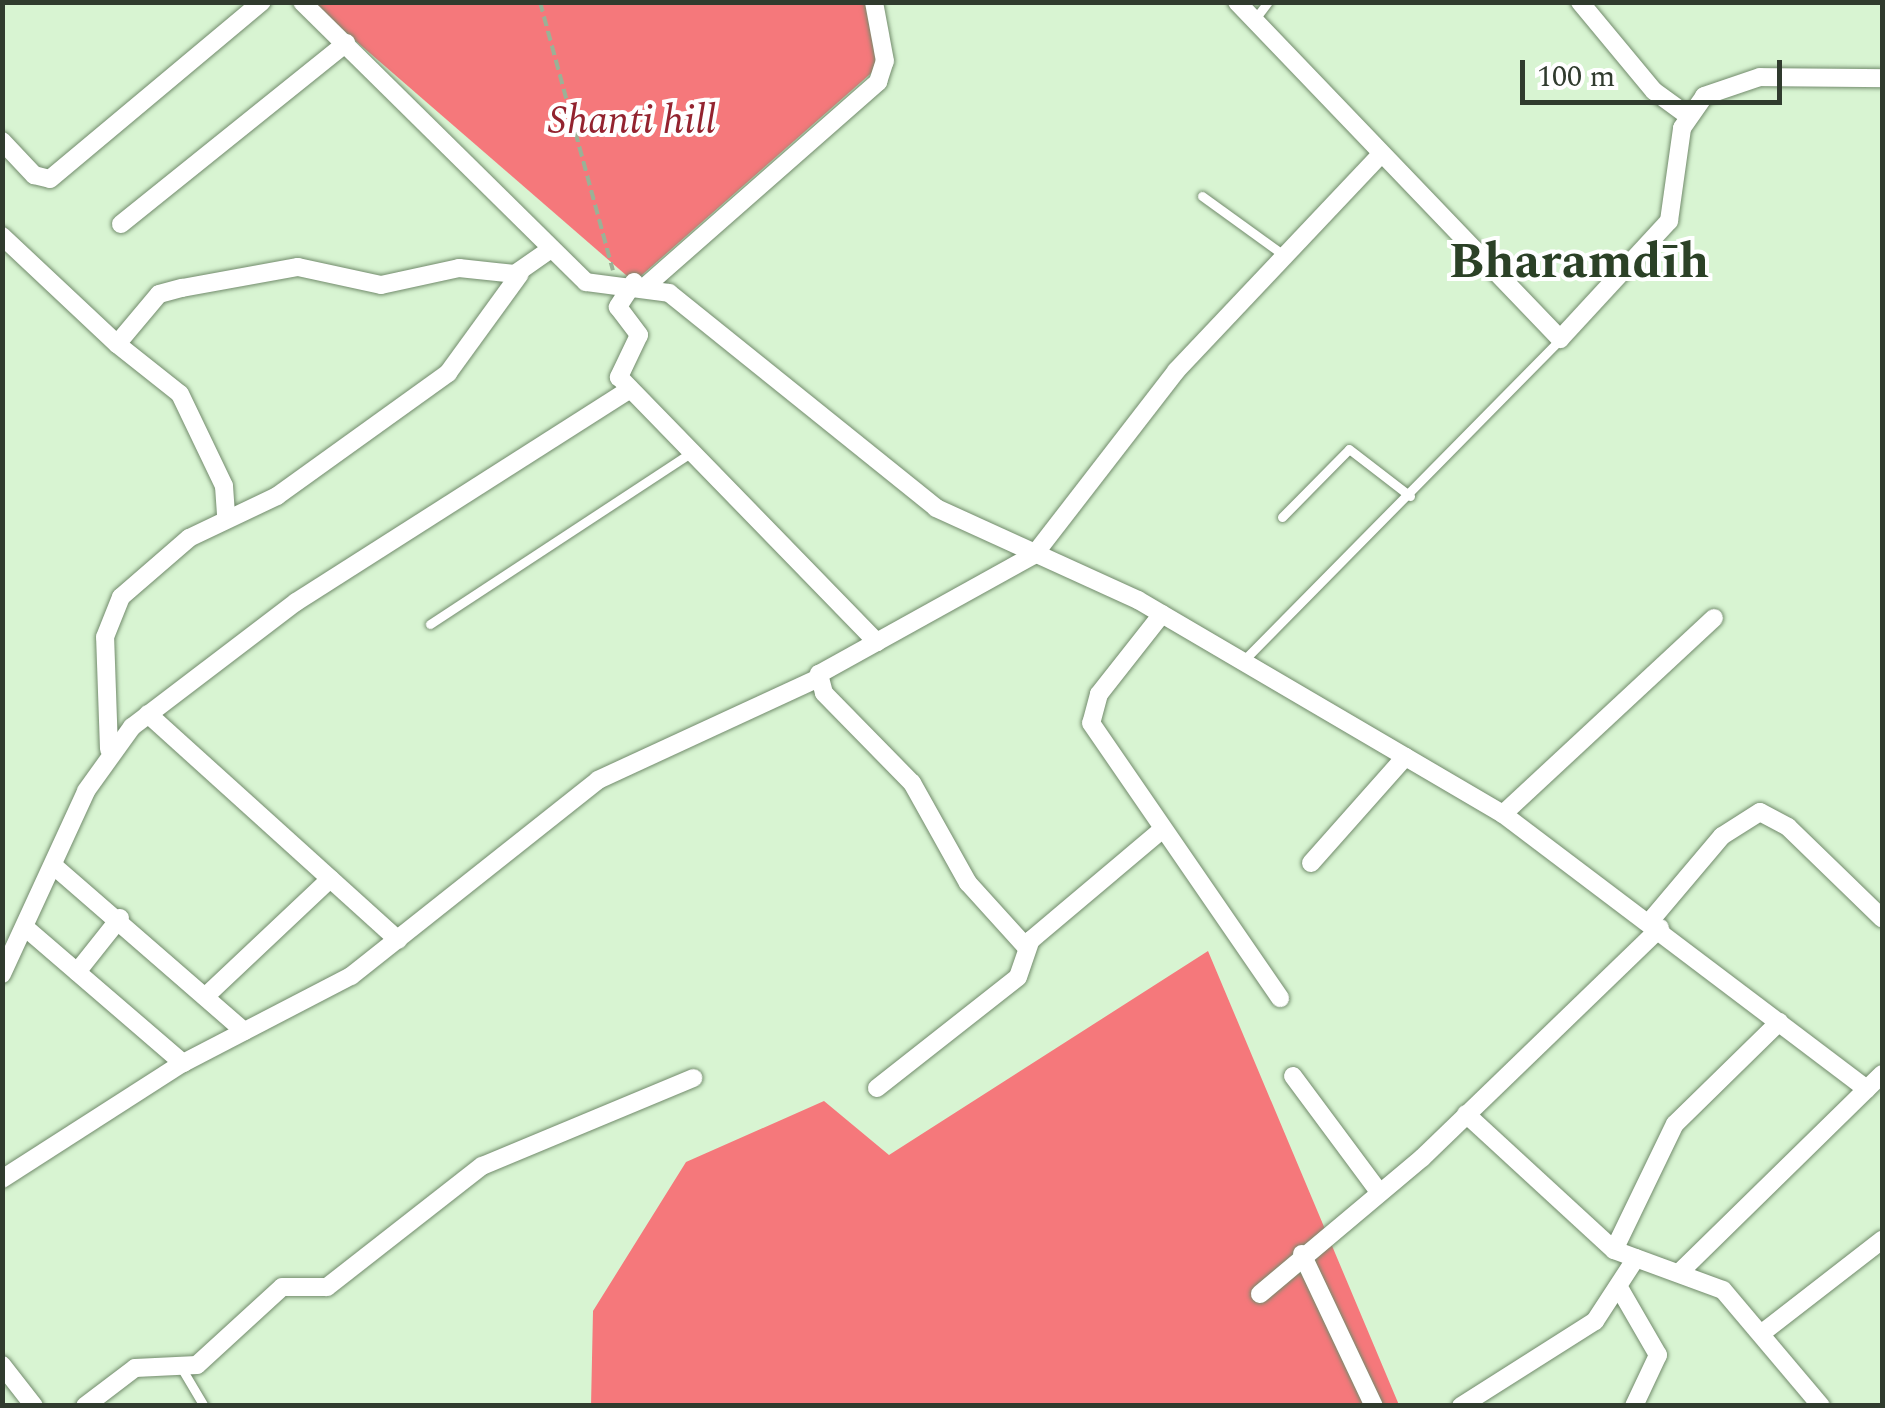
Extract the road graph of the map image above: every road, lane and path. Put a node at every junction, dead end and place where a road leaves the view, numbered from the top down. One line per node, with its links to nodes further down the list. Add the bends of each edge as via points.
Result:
1 (262, 2): 12 (street, via 50,179 34,175)
2 (302, 2): 9 (street)
3 (540, 2): 20 (path)
4 (874, 2): 20 (street, via 885,60 878,82)
5 (1237, 2): 8 (street)
6 (1268, 2): 8 (lane)
7 (1580, 2): 11 (street, via 1654,91)
8 (1255, 19): 13 (street)
9 (346, 43): 15 (street); 17 (street)
10 (1882, 78): 11 (street, via 1760,78 1704,96)
11 (1687, 115): 21 (street, via 1670,220)
12 (2, 141)
13 (1380, 155): 18 (street); 21 (street)
14 (1202, 196): 18 (lane)
15 (121, 224)
16 (2, 236): 22 (street)
17 (548, 251): 19 (street); 20 (street, via 586,282)
18 (1285, 256): 28 (street, via 1176,371)
19 (520, 274): 22 (street, via 459,268 381,286 284,268 159,294); 26 (street, via 448,373 277,496)
20 (633, 284): 23 (street, via 618,307 639,335 616,370); 28 (street, via 720,330 936,508)
21 (1560, 338): 25 (lane)
22 (117, 344): 26 (street, via 180,394 224,486)
23 (630, 389): 24 (street); 35 (street, via 296,602)
24 (692, 452): 31 (lane); 32 (street)
25 (1410, 496): 27 (lane, via 1349,449); 33 (lane)
26 (226, 517): 36 (street, via 162,560 115,609 104,652)
27 (1282, 517)
28 (1034, 554): 29 (street); 32 (street)
29 (1162, 614): 33 (street); 39 (street, via 1090,713)
30 (1714, 618): 38 (street)
31 (430, 624)
32 (877, 642): 34 (street)
33 (1243, 662): 37 (street)
34 (817, 679): 47 (street, via 598,780); 48 (street, via 912,784 968,882)
35 (148, 714): 36 (street); 42 (street)
36 (110, 750): 41 (street)
37 (1405, 758): 38 (street); 40 (street)
38 (1503, 814): 45 (street)
39 (1163, 829): 48 (street); 52 (street)
40 (1310, 863)
41 (54, 866): 43 (street); 46 (street)
42 (330, 879): 47 (street); 51 (street)
43 (120, 918): 49 (street); 51 (street)
44 (1882, 918): 45 (street, via 1800,837 1760,812 1722,836)
45 (1655, 924): 53 (street); 61 (street)
46 (27, 930): 49 (street); 50 (street)
47 (398, 940): 54 (street, via 337,985)
48 (1027, 948): 59 (street, via 1018,977)
49 (77, 972): 55 (street)
50 (2, 974)
51 (208, 994): 54 (street)
52 (1280, 998)
53 (1779, 1022): 60 (street); 65 (street, via 1675,1124)
54 (244, 1032): 55 (street)
55 (183, 1063): 62 (street)
56 (1882, 1074): 60 (street)
57 (1293, 1076): 63 (street)
58 (693, 1078): 73 (street, via 482,1166 332,1284 277,1290)
59 (877, 1088)
60 (1867, 1089): 68 (street)
61 (1466, 1114): 63 (street); 65 (street)
62 (2, 1179)
63 (1379, 1192): 66 (street)
64 (1882, 1240): 71 (street)
65 (1614, 1250): 67 (street)
66 (1302, 1254): 70 (street); 77 (street)
67 (1636, 1258): 68 (street); 69 (street)
68 (1682, 1270): 71 (street, via 1723,1290)
69 (1621, 1291): 78 (street, via 1594,1321); 79 (street, via 1658,1354)
70 (1260, 1294)
71 (1762, 1332): 80 (street)
72 (2, 1365): 74 (street)
73 (182, 1370): 75 (street, via 136,1368); 76 (lane)
74 (34, 1406)
75 (85, 1406)
76 (204, 1406)
77 (1374, 1406)
78 (1460, 1406)
79 (1634, 1406)
80 (1821, 1406)

